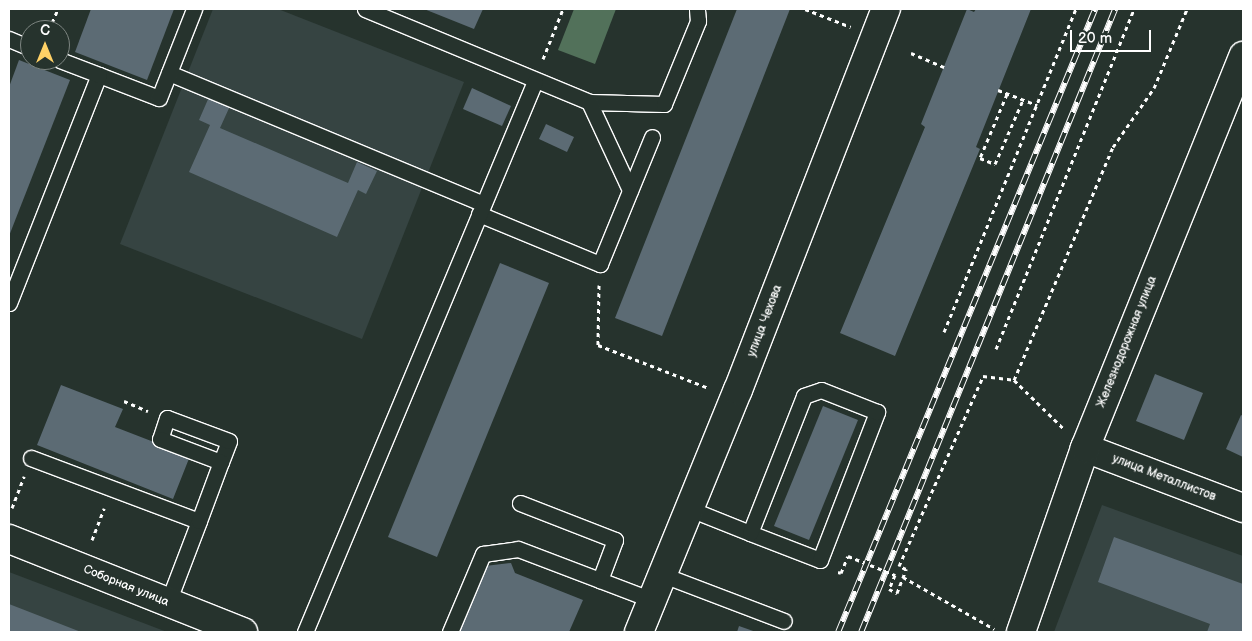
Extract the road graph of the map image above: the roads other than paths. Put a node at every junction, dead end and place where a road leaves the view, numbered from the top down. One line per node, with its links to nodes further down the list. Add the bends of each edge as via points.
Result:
1 (194, 9): 8 (lane)
2 (365, 9): 5 (lane)
3 (697, 9): 11 (lane, via 698,21 664,104)
4 (886, 9): 21 (street, улица Чехова)
5 (396, 15): 10 (lane)
6 (1243, 56): 16 (street, Железнодорожная улица)
7 (70, 64): 9 (lane)
8 (169, 73): 9 (lane, via 159,98); 14 (lane)
9 (99, 75): 15 (lane)
10 (534, 81): 11 (lane); 14 (lane)
11 (589, 102): 13 (lane)
12 (652, 137): 13 (lane)
13 (630, 190): 14 (lane, via 600,264)
14 (481, 209): 31 (lane)
15 (9, 303)
16 (1085, 448): 20 (street, улица Металлистов); 34 (street, Железнодорожная улица)
17 (31, 458): 22 (lane)
18 (221, 462): 22 (lane)
19 (520, 503): 26 (lane, via 615,540)
20 (1243, 508)
21 (690, 509): 23 (lane); 25 (street, улица Чехова)
22 (199, 521): 28 (lane)
23 (750, 533): 23 (lane, via 820,560 877,412 821,390 804,396)
24 (9, 539): 28 (street, Соборная улица)
25 (663, 575): 27 (street, улица Чехова); 29 (lane)
26 (600, 580): 27 (lane); 32 (lane, via 518,549 483,554)
27 (652, 600): 33 (street, улица Чехова)
28 (168, 602): 30 (street, Соборная улица)
29 (784, 621)
30 (243, 632)
31 (305, 632)
32 (450, 632)
33 (639, 632)
34 (1021, 632)

